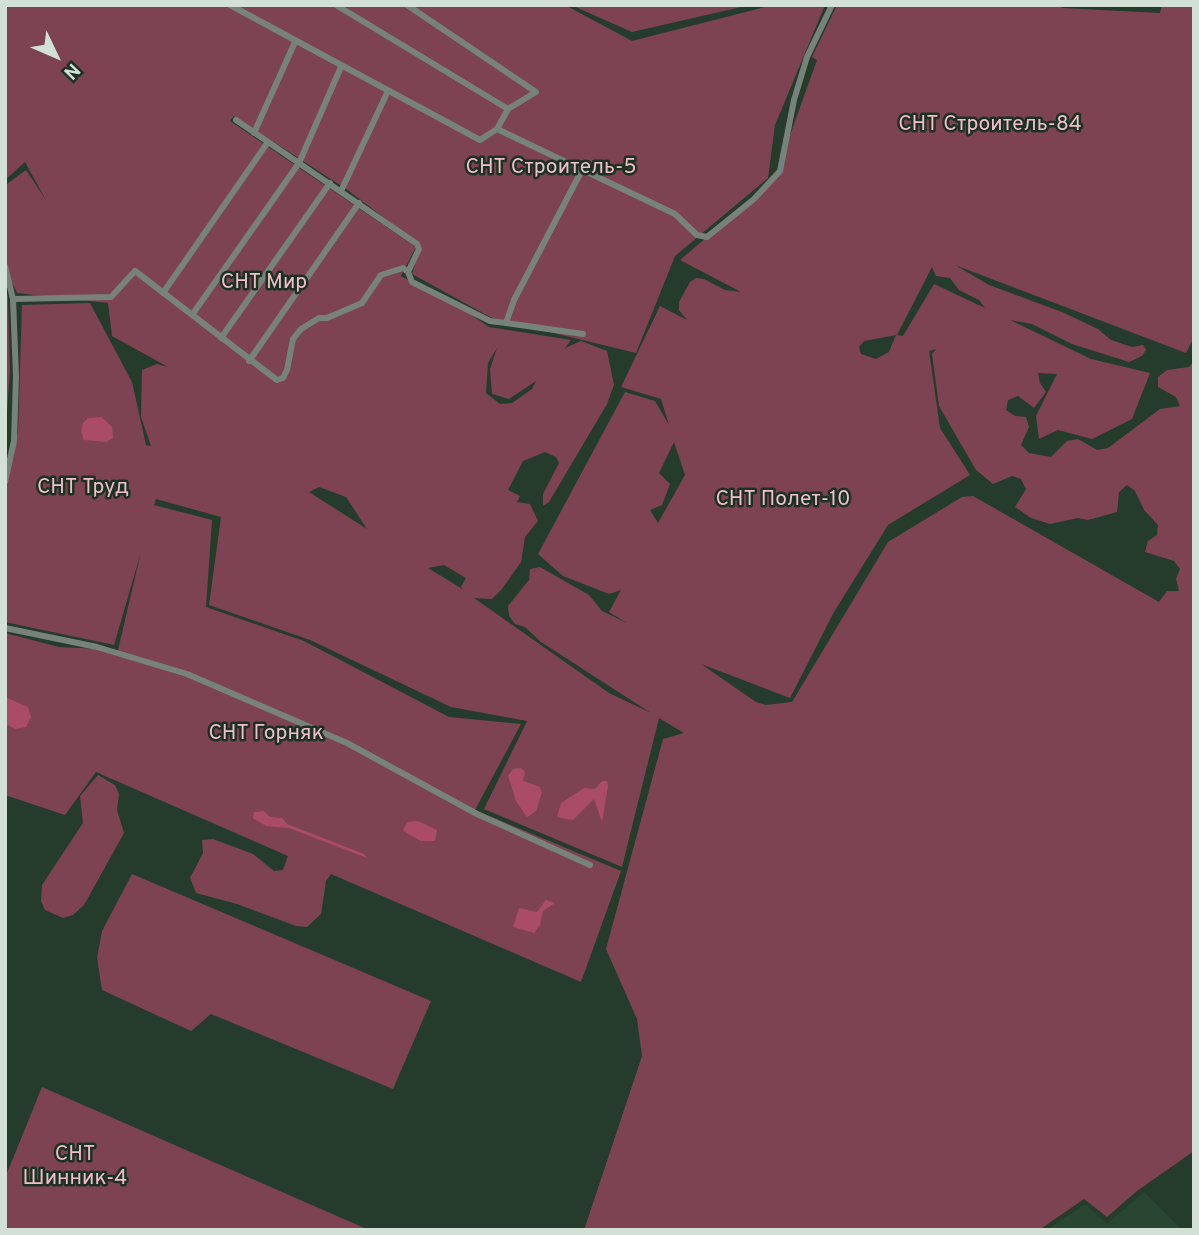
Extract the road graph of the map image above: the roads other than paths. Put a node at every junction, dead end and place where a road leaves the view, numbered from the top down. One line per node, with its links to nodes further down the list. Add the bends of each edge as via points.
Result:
1 (230, 5): 5 (street)
2 (336, 5): 8 (street)
3 (407, 5): 8 (street, via 537,92)
4 (832, 5): 14 (street, via 807,57 780,171 707,237 697,235 675,214)
5 (295, 42): 6 (street); 11 (street)
6 (341, 67): 7 (street); 13 (street)
7 (388, 91): 10 (street, via 480,139); 16 (street)
8 (508, 109): 10 (street)
9 (236, 120): 11 (street)
10 (498, 129): 14 (street)
11 (254, 133): 12 (street)
12 (268, 142): 13 (street); 20 (street)
13 (299, 163): 15 (street); 22 (street)
14 (582, 170): 23 (street)
15 (330, 183): 16 (street); 25 (street)
16 (342, 189): 17 (street)
17 (359, 203): 19 (street, via 417,244); 26 (street)
18 (5, 266): 21 (street)
19 (408, 272): 23 (street, via 412,282 490,321); 26 (street, via 403,268 381,275 362,303 301,329 293,339 283,378 277,380)
20 (163, 293): 21 (street, via 135,271 111,297); 22 (street)
21 (13, 299): 27 (street, via 15,422)
22 (192, 315): 25 (street)
23 (506, 323): 24 (street)
24 (583, 334)
25 (221, 338): 26 (street)
26 (249, 361)
27 (5, 482)
28 (5, 628): 29 (street, via 97,647 187,674 347,743 477,814)
29 (590, 865)

